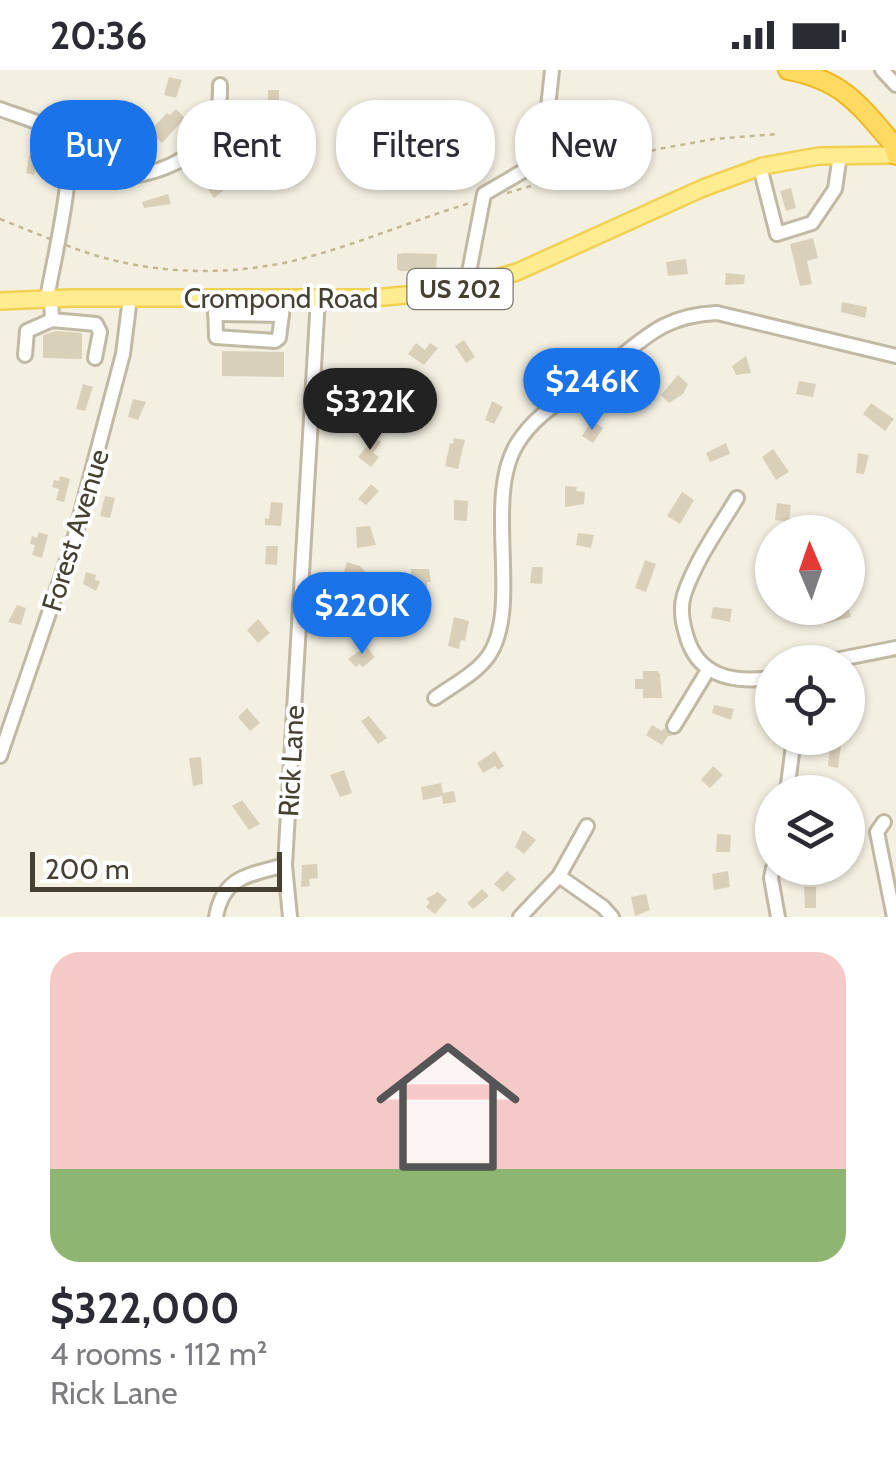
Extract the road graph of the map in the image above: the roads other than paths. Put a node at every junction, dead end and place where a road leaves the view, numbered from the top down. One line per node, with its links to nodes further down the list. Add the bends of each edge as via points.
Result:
1 (552, 70): 13 (street, via 540,157 480,200)
2 (788, 70): 9 (highway, via 842,89 893,144)
3 (882, 70): 5 (street)
4 (220, 85): 11 (street, via 219,116 198,149)
5 (896, 85)
6 (0, 109): 7 (street)
7 (30, 122)
8 (840, 155): 9 (main road, Crompond Road / US 202); 10 (main road, Crompond Road / US 202); 10 (street, via 835,189 812,224 777,234)
9 (895, 155)
10 (760, 167): 13 (main road, Crompond Road / US 202)
11 (157, 169)
12 (66, 190): 16 (street)
13 (466, 288): 15 (main road, Crompond Road / US 202)
14 (130, 298): 16 (main road, Crompond Road / US 202); 18 (main road, Crompond Road / US 202); 31 (street, Forest Avenue, via 123,354 78,525)
15 (318, 298): 19 (main road, Crompond Road / US 202); 34 (street, Rick Lane)
16 (49, 299): 17 (main road, Crompond Road / US 202); 20 (street)
17 (0, 302)
18 (215, 306): 19 (main road, Crompond Road / US 202); 19 (street, via 220,339 274,341)
19 (283, 306)
20 (52, 320): 21 (street, via 27,331); 23 (street, via 96,324)
21 (24, 355)
22 (896, 356): 29 (street, via 717,314 674,319 634,343 559,399 516,444 504,488 494,648)
23 (94, 358)
24 (737, 498): 27 (street, via 684,594 688,644)
25 (896, 648): 26 (street)
26 (865, 654)
27 (708, 670): 28 (street, via 732,680); 30 (street)
28 (755, 679)
29 (435, 698)
30 (674, 726)
31 (0, 756)
32 (884, 822): 42 (street, via 878,832)
33 (588, 826): 35 (street)
34 (284, 865): 37 (street, via 244,875 221,898); 38 (street, Rick Lane)
35 (558, 876): 39 (street); 40 (street)
36 (772, 885): 41 (street)
37 (216, 917)
38 (290, 917)
39 (520, 917)
40 (612, 917)
41 (778, 917)
42 (894, 917)

